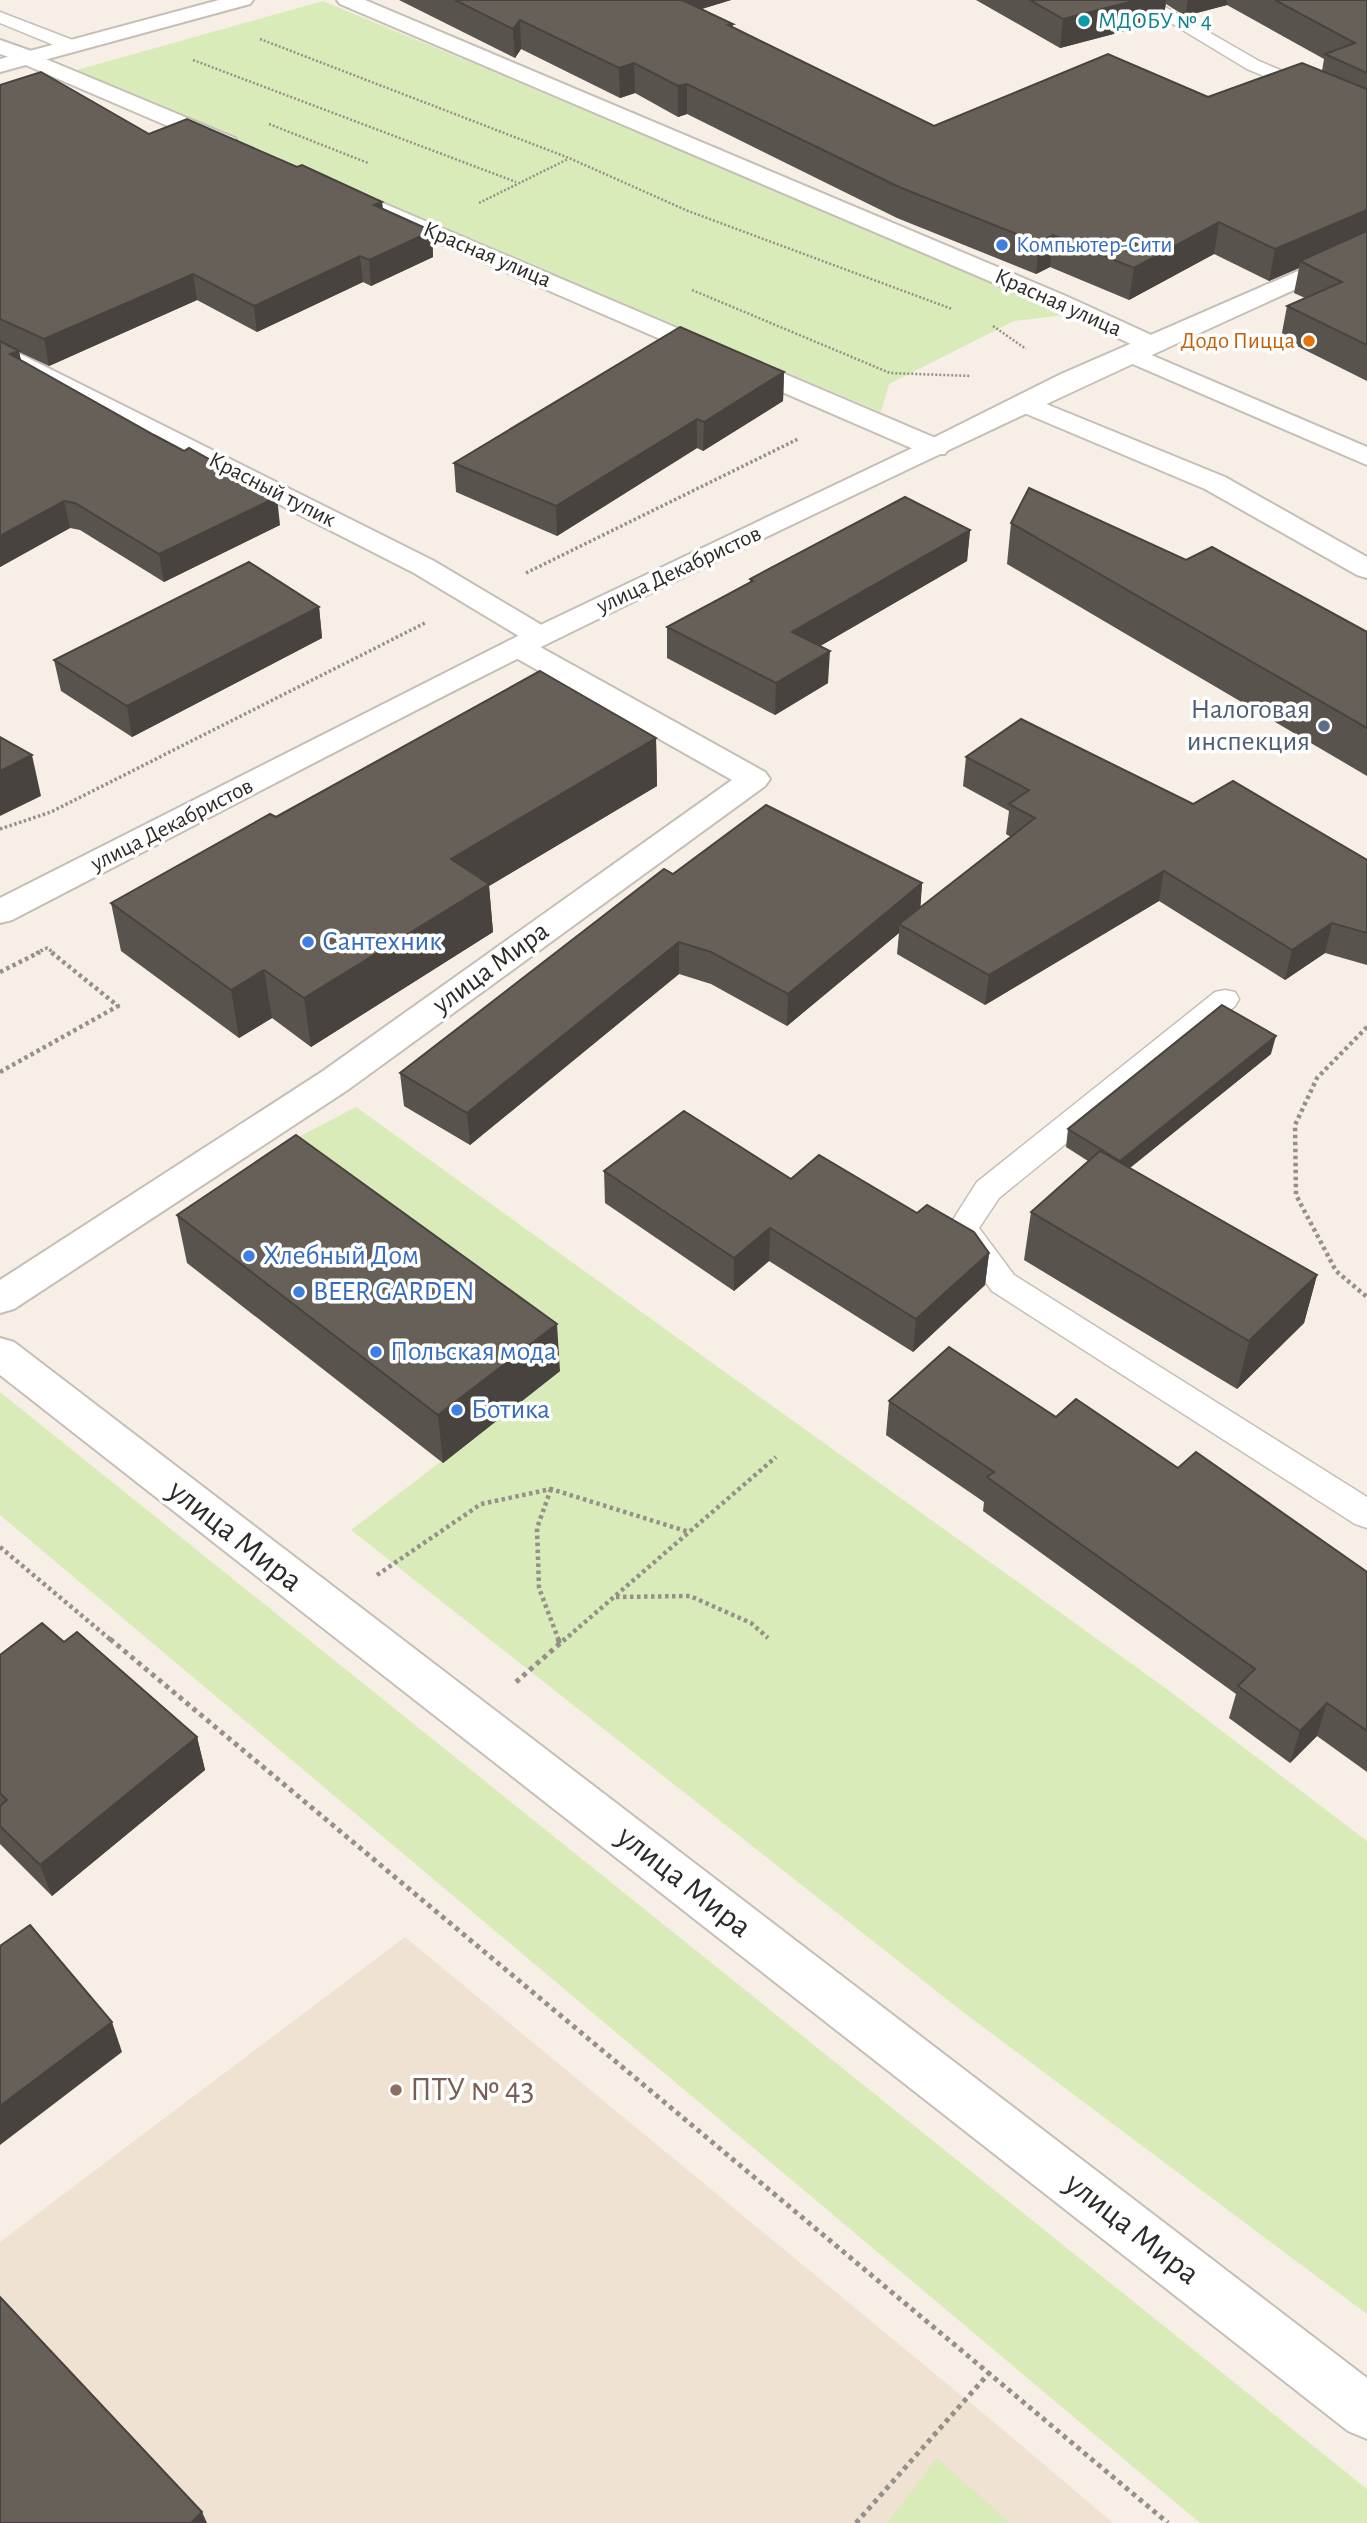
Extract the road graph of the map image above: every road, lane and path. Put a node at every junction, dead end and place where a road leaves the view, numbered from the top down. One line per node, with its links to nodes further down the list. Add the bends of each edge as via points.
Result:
1 (243, 0): 4 (street)
2 (347, 0): 23 (street, Красная улица, via 1057,302)
3 (1141, 0): 11 (lane, via 1253,65)
4 (194, 13): 6 (street); 14 (path)
5 (0, 17): 8 (lane)
6 (121, 33): 8 (street); 16 (path)
7 (0, 46): 9 (street)
8 (72, 46): 9 (street)
9 (29, 58): 10 (street); 13 (street)
10 (0, 66)
11 (1367, 114)
12 (267, 123): 15 (path)
13 (245, 150)
14 (569, 158): 16 (path); 21 (path, via 688,211)
15 (371, 164)
16 (516, 182): 18 (path, via 475,205)
17 (359, 199): 28 (street, Красная улица)
18 (487, 210)
19 (1367, 248): 23 (street, улица Декабристов)
20 (681, 285): 25 (path, via 890,373)
21 (962, 313)
22 (989, 323): 26 (path)
23 (1140, 349): 26 (street, улица Декабристов); 30 (street, Красная улица)
24 (0, 352): 32 (street, Красный тупик, via 424,567)
25 (973, 376)
26 (1070, 380): 27 (street, улица Декабристов)
27 (1024, 403): 29 (street, улица Декабристов); 31 (street, via 1215,483)
28 (852, 412): 29 (street, Красная улица); 32 (path)
29 (935, 448): 33 (street, улица Декабристов)
30 (1367, 457)
31 (1367, 569)
32 (475, 598): 33 (street, Красный тупик); 34 (path, via 51,812)
33 (530, 642): 35 (street, улица Декабристов); 41 (street, улица Мира, via 754,779 336,1080)
34 (0, 829)
35 (0, 912)
36 (0, 972): 39 (path, via 47,948 118,1006)
37 (1225, 999): 45 (lane, via 988,1190 963,1229 1003,1283)
38 (1367, 1027): 40 (path, via 1317,1078 1295,1125 1296,1195 1336,1271)
39 (0, 1072)
40 (1367, 1297)
41 (0, 1299)
42 (0, 1353): 49 (street, улица Мира)
43 (776, 1457): 46 (path)
44 (551, 1489): 46 (path); 49 (path, via 481,1504); 51 (path, via 537,1528 539,1588)
45 (1367, 1514)
46 (690, 1532): 48 (path)
47 (0, 1547): 53 (path)
48 (615, 1597): 50 (path, via 690,1596 751,1623); 51 (path)
49 (328, 1608): 52 (street, улица Мира)
50 (768, 1638)
51 (560, 1645): 52 (path)
52 (473, 1720): 54 (street, улица Мира)
53 (990, 2372): 55 (path); 56 (path)
54 (1367, 2412)
55 (856, 2523)
56 (1168, 2523)

